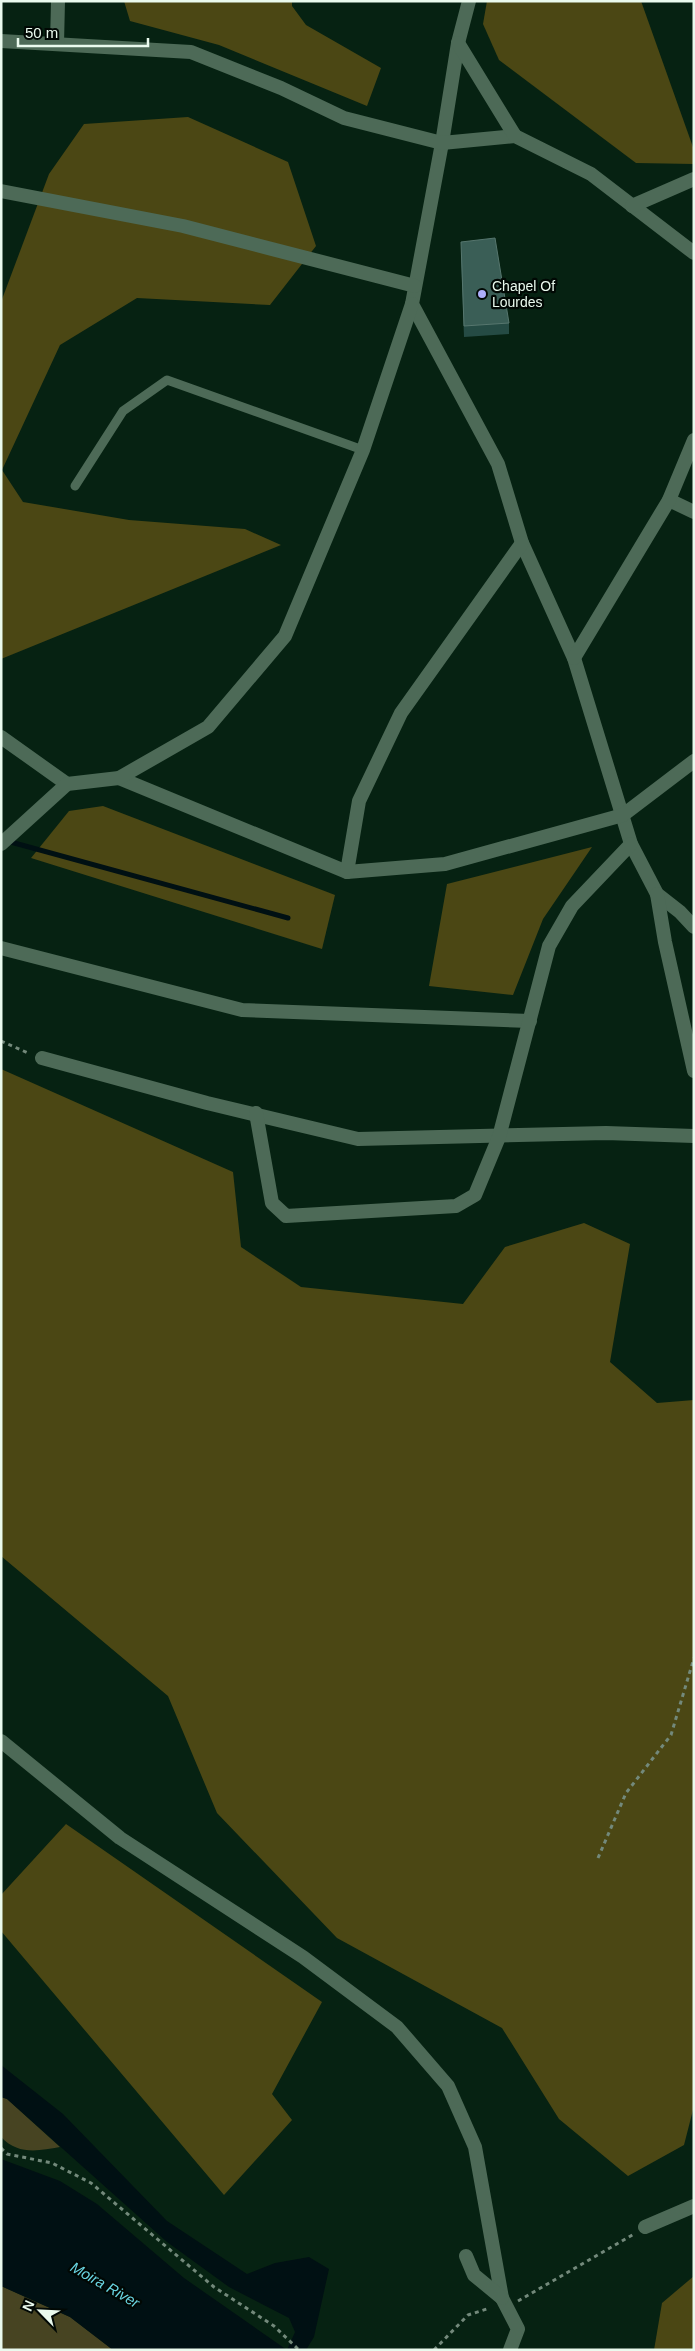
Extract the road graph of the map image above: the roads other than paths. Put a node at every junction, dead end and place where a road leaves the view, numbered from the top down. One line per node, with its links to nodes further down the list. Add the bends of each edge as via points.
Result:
1 (58, 1): 4 (street)
2 (469, 1): 5 (street)
3 (1, 41): 4 (street)
4 (56, 44): 7 (street, via 190,52 281,88 344,118)
5 (458, 44): 6 (street); 7 (street)
6 (515, 136): 7 (street); 10 (street, via 591,174)
7 (442, 143): 12 (street)
8 (694, 179): 10 (street)
9 (1, 191): 12 (street, via 183,226)
10 (632, 206): 11 (street)
11 (694, 253)
12 (414, 286): 13 (street)
13 (412, 304): 15 (street); 19 (street, via 498,464)
14 (694, 440): 17 (street)
15 (363, 450): 16 (lane, via 167,380 123,411); 23 (street, via 285,636 208,727)
16 (74, 486)
17 (669, 500): 18 (street); 20 (street)
18 (694, 512)
19 (522, 542): 20 (street); 28 (street, via 401,713 359,801)
20 (574, 658): 25 (street)
21 (1, 738): 24 (street)
22 (694, 761): 25 (street)
23 (119, 778): 24 (street); 28 (street)
24 (67, 784): 26 (street)
25 (623, 815): 27 (street); 28 (street, via 445,864)
26 (1, 844)
27 (631, 844): 29 (street); 32 (street, via 572,906 549,946)
28 (347, 872)
29 (657, 894): 30 (street); 34 (street)
30 (694, 927)
31 (1, 948): 32 (street, via 242,1010)
32 (530, 1021): 36 (street)
33 (42, 1058): 35 (street, via 207,1103)
34 (694, 1071)
35 (256, 1113): 36 (street, via 358,1139); 36 (street, via 272,1203 286,1216 456,1206 475,1195)
36 (499, 1136): 37 (street, via 606,1133)
37 (694, 1136)
38 (1, 1741): 42 (street, via 120,1838 303,1957 397,2027 448,2086 474,2147)
39 (694, 2206): 40 (street)
40 (645, 2227)
41 (466, 2256): 42 (street, via 474,2275)
42 (504, 2303): 43 (street, via 518,2329)
43 (510, 2350)

